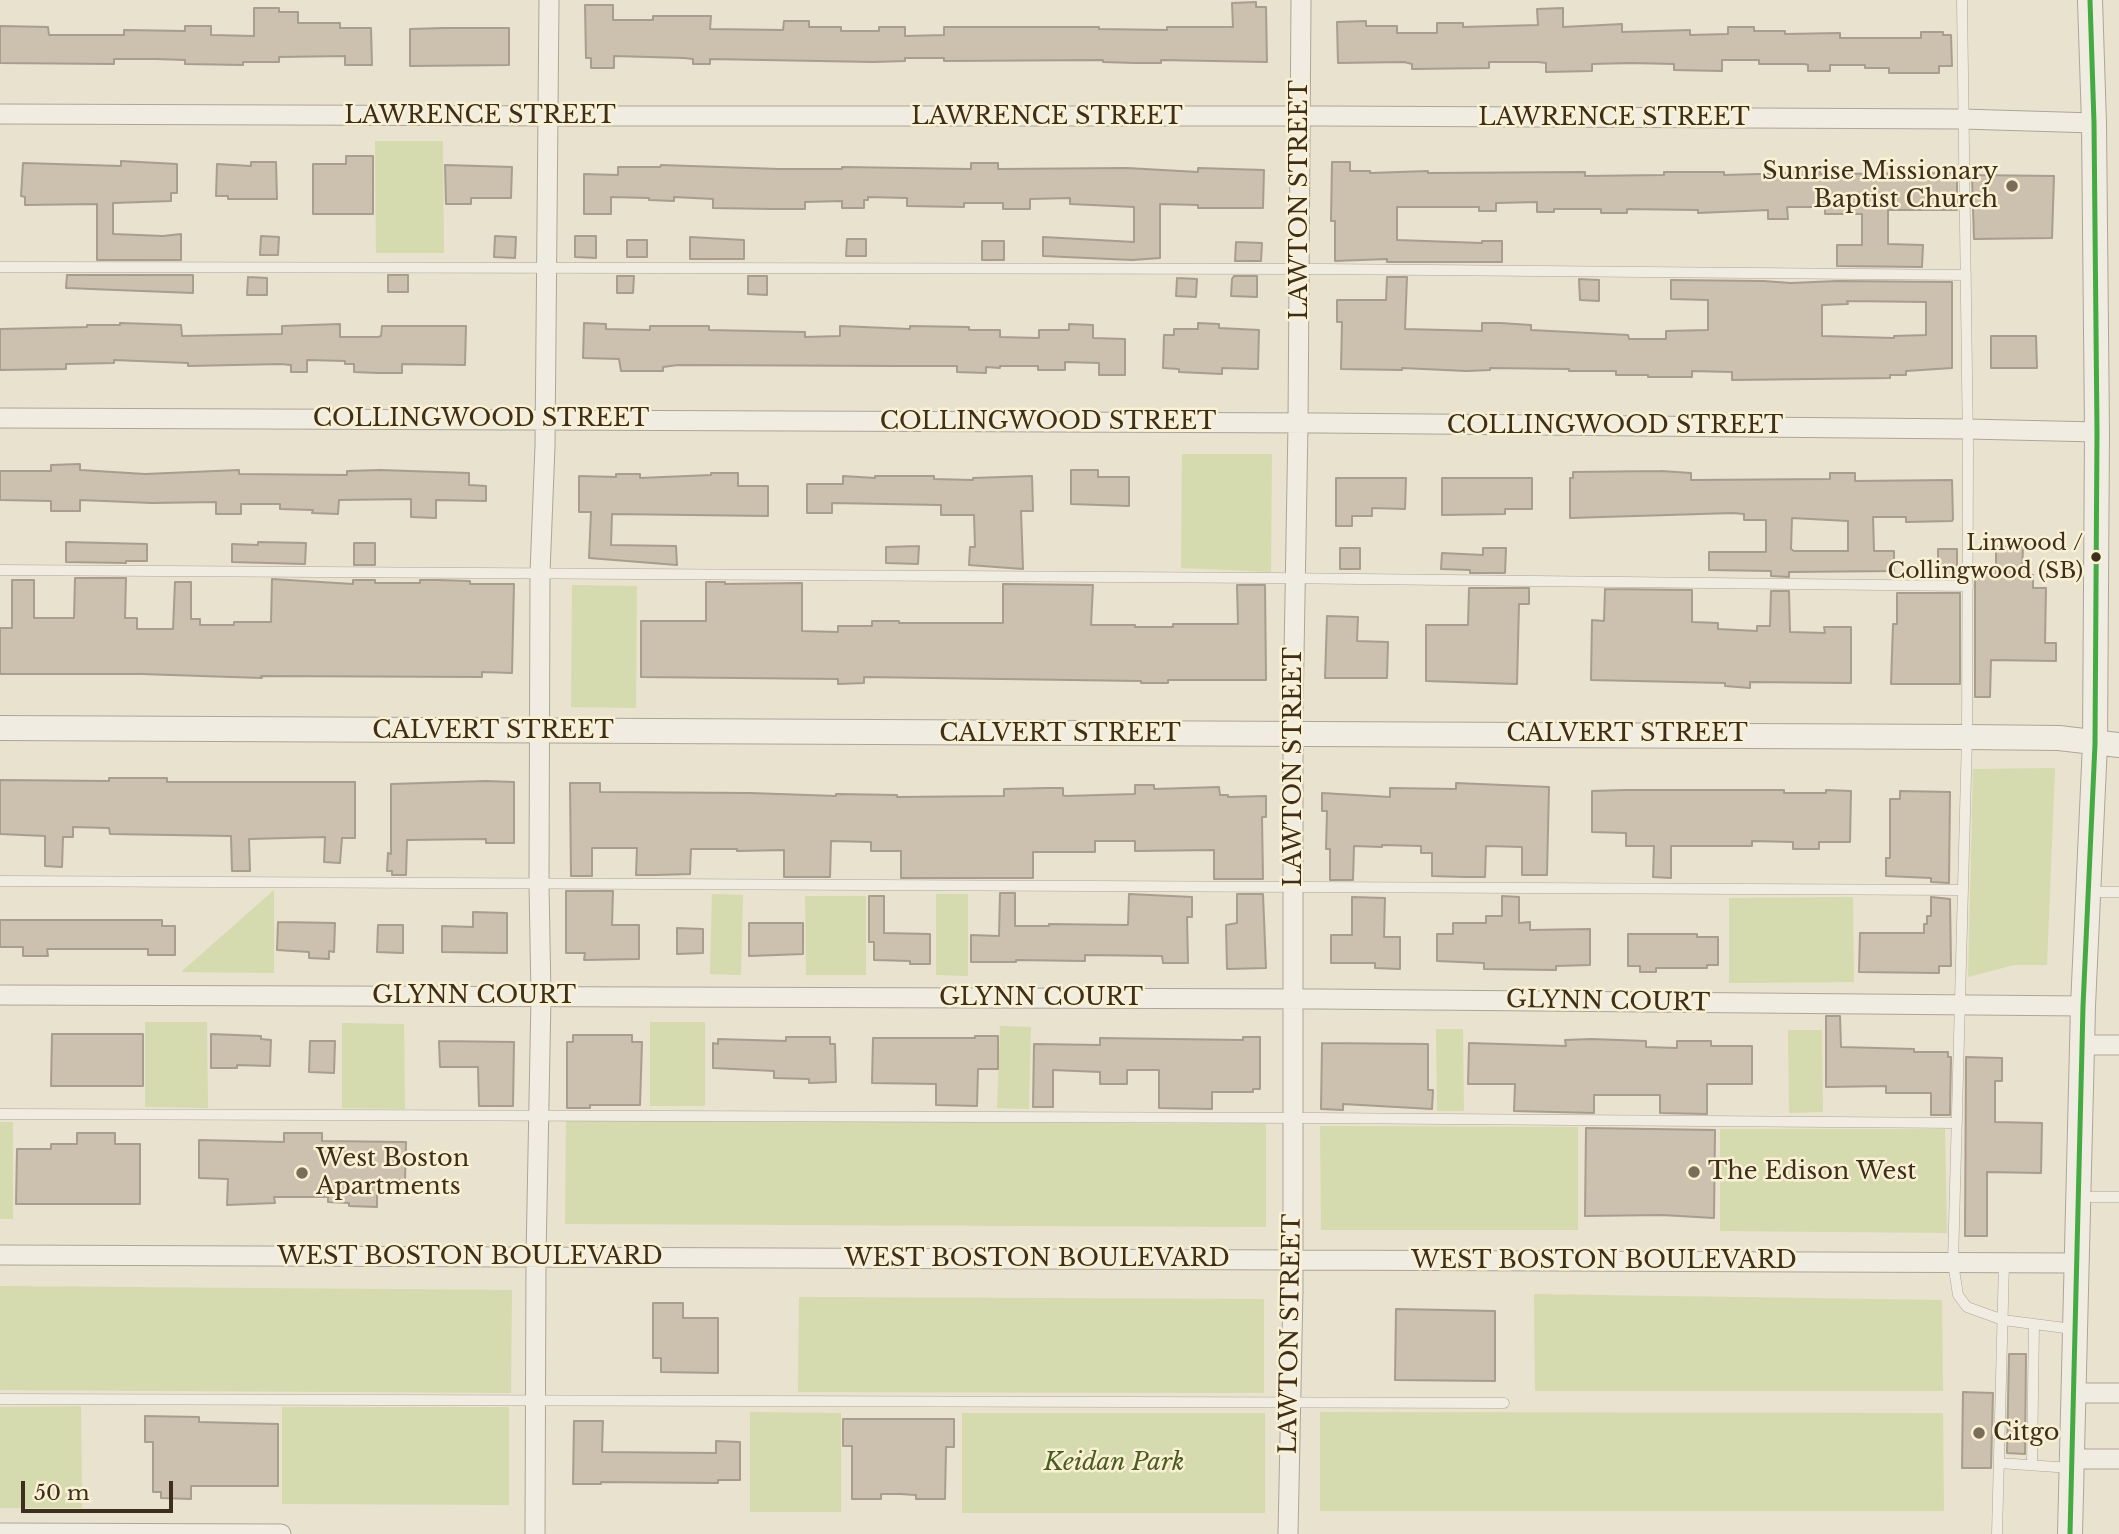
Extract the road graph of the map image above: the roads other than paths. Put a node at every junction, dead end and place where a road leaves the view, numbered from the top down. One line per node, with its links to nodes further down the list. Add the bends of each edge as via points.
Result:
1 (549, 0): 6 (street)
2 (1301, 0): 7 (street, LAWTON STREET)
3 (1962, 0): 8 (lane)
4 (2090, 0): 9 (street)
5 (0, 114): 6 (street, LAWRENCE STREET)
6 (548, 116): 7 (street, LAWRENCE STREET); 11 (street)
7 (1301, 116): 8 (street, LAWRENCE STREET); 12 (street, LAWTON STREET)
8 (1962, 119): 9 (street, LAWRENCE STREET); 13 (lane)
9 (2094, 123): 18 (street)
10 (0, 267): 11 (lane)
11 (546, 269): 12 (lane); 15 (street)
12 (1300, 269): 13 (lane); 16 (street, LAWTON STREET)
13 (1966, 275): 17 (lane)
14 (0, 418): 15 (street, COLLINGWOOD STREET)
15 (544, 419): 16 (street, COLLINGWOOD STREET); 20 (street)
16 (1298, 424): 17 (street, COLLINGWOOD STREET); 21 (street, LAWTON STREET)
17 (1968, 429): 18 (street, COLLINGWOOD STREET); 22 (lane)
18 (2097, 432): 27 (street)
19 (0, 570): 20 (lane)
20 (540, 573): 21 (lane); 24 (street)
21 (1294, 579): 22 (lane); 25 (street, LAWTON STREET)
22 (1968, 586): 26 (lane)
23 (0, 728): 24 (street, CALVERT STREET)
24 (540, 731): 25 (street, CALVERT STREET); 29 (street)
25 (1293, 735): 26 (street, CALVERT STREET); 30 (street, LAWTON STREET)
26 (1967, 737): 27 (street, CALVERT STREET, via 2059,738); 31 (lane)
27 (2107, 744): 32 (street)
28 (0, 881): 29 (lane)
29 (539, 884): 30 (lane); 35 (street)
30 (1294, 886): 31 (lane); 36 (street, LAWTON STREET)
31 (1962, 890): 37 (lane)
32 (2088, 892): 33 (lane); 38 (street)
33 (2119, 892)
34 (0, 995): 35 (street, GLYNN COURT)
35 (541, 996): 36 (street, GLYNN COURT); 42 (street)
36 (1294, 1000): 37 (street, GLYNN COURT); 43 (street, LAWTON STREET)
37 (1958, 1005): 38 (street, GLYNN COURT); 44 (lane)
38 (2083, 1006): 39 (street)
39 (2081, 1045): 40 (street); 45 (street)
40 (2119, 1045)
41 (0, 1114): 42 (lane)
42 (539, 1115): 43 (lane); 48 (street)
43 (1293, 1118): 44 (lane); 49 (street, LAWTON STREET)
44 (1956, 1123): 50 (lane)
45 (2077, 1197): 46 (lane); 52 (street)
46 (2119, 1197)
47 (0, 1255): 48 (street, WEST BOSTON BOULEVARD)
48 (536, 1257): 49 (street, WEST BOSTON BOULEVARD); 59 (street)
49 (1293, 1260): 50 (street, WEST BOSTON BOULEVARD); 61 (street, LAWTON STREET)
50 (1953, 1263): 51 (street, WEST BOSTON BOULEVARD); 53 (lane, via 1958,1296 1967,1307)
51 (2004, 1263): 52 (street, WEST BOSTON BOULEVARD); 53 (lane)
52 (2075, 1263): 55 (street)
53 (2003, 1320): 54 (lane); 64 (lane)
54 (2034, 1325): 55 (lane); 65 (lane)
55 (2073, 1329): 56 (street)
56 (2072, 1393): 57 (street); 63 (street)
57 (2119, 1393)
58 (0, 1399): 59 (lane)
59 (536, 1402): 61 (lane); 68 (street)
60 (1504, 1403): 61 (lane)
61 (1291, 1404): 69 (street, LAWTON STREET)
62 (2119, 1459): 63 (street)
63 (2071, 1463): 65 (lane); 71 (street)
64 (1998, 1464): 65 (lane); 70 (lane)
65 (2032, 1465)
66 (0, 1533): 67 (street)
67 (281, 1534)
68 (535, 1534)
69 (1288, 1534)
70 (1997, 1534)
71 (2070, 1534)

